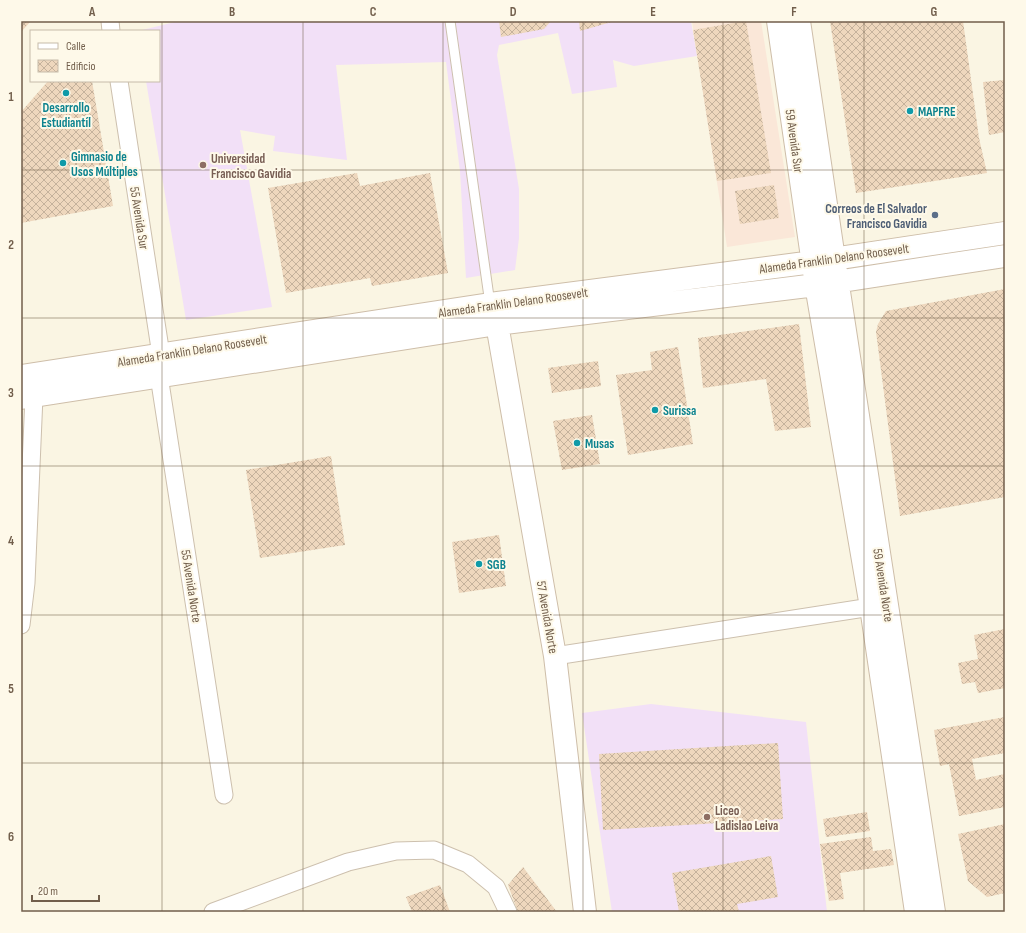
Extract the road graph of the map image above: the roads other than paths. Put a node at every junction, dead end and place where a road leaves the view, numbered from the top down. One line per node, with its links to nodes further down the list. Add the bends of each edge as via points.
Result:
1 (450, 21): 11 (lane)
2 (778, 21): 8 (main road, 59 Avenida Sur)
3 (799, 21): 7 (main road, 59 Avenida Sur)
4 (119, 82): 13 (street, 55 Avenida Sur)
5 (1005, 233): 7 (main road, Alameda Franklin Delano Roosevelt)
6 (1005, 256): 9 (main road, Alameda Franklin Delano Roosevelt)
7 (834, 259): 8 (main road, Alameda Franklin Delano Roosevelt); 9 (main road, 59 Avenida Norte)
8 (813, 262): 10 (main road, 59 Avenida Norte); 11 (main road, Alameda Franklin Delano Roosevelt)
9 (838, 281): 10 (main road, Alameda Franklin Delano Roosevelt); 24 (main road, 59 Avenida Norte)
10 (816, 285): 12 (main road, Alameda Franklin Delano Roosevelt); 16 (main road, 59 Avenida Norte)
11 (490, 304): 13 (main road, Alameda Franklin Delano Roosevelt)
12 (497, 324): 13 (main road, Alameda Franklin Delano Roosevelt); 18 (main road, 57 Avenida Norte)
13 (160, 366): 14 (main road, Alameda Franklin Delano Roosevelt); 15 (main road, Alameda Franklin Delano Roosevelt); 19 (street, 55 Avenida Norte)
14 (21, 376)
15 (28, 397): 17 (street, via 26,583)
16 (871, 607): 18 (street); 23 (main road, 59 Avenida Norte)
17 (21, 625)
18 (555, 656): 22 (main road, 57 Avenida Norte)
19 (224, 795)
20 (213, 912): 21 (street, via 348,862 396,851 434,850 468,864 496,887)
21 (508, 912)
22 (585, 912)
23 (916, 912)
24 (934, 912)

